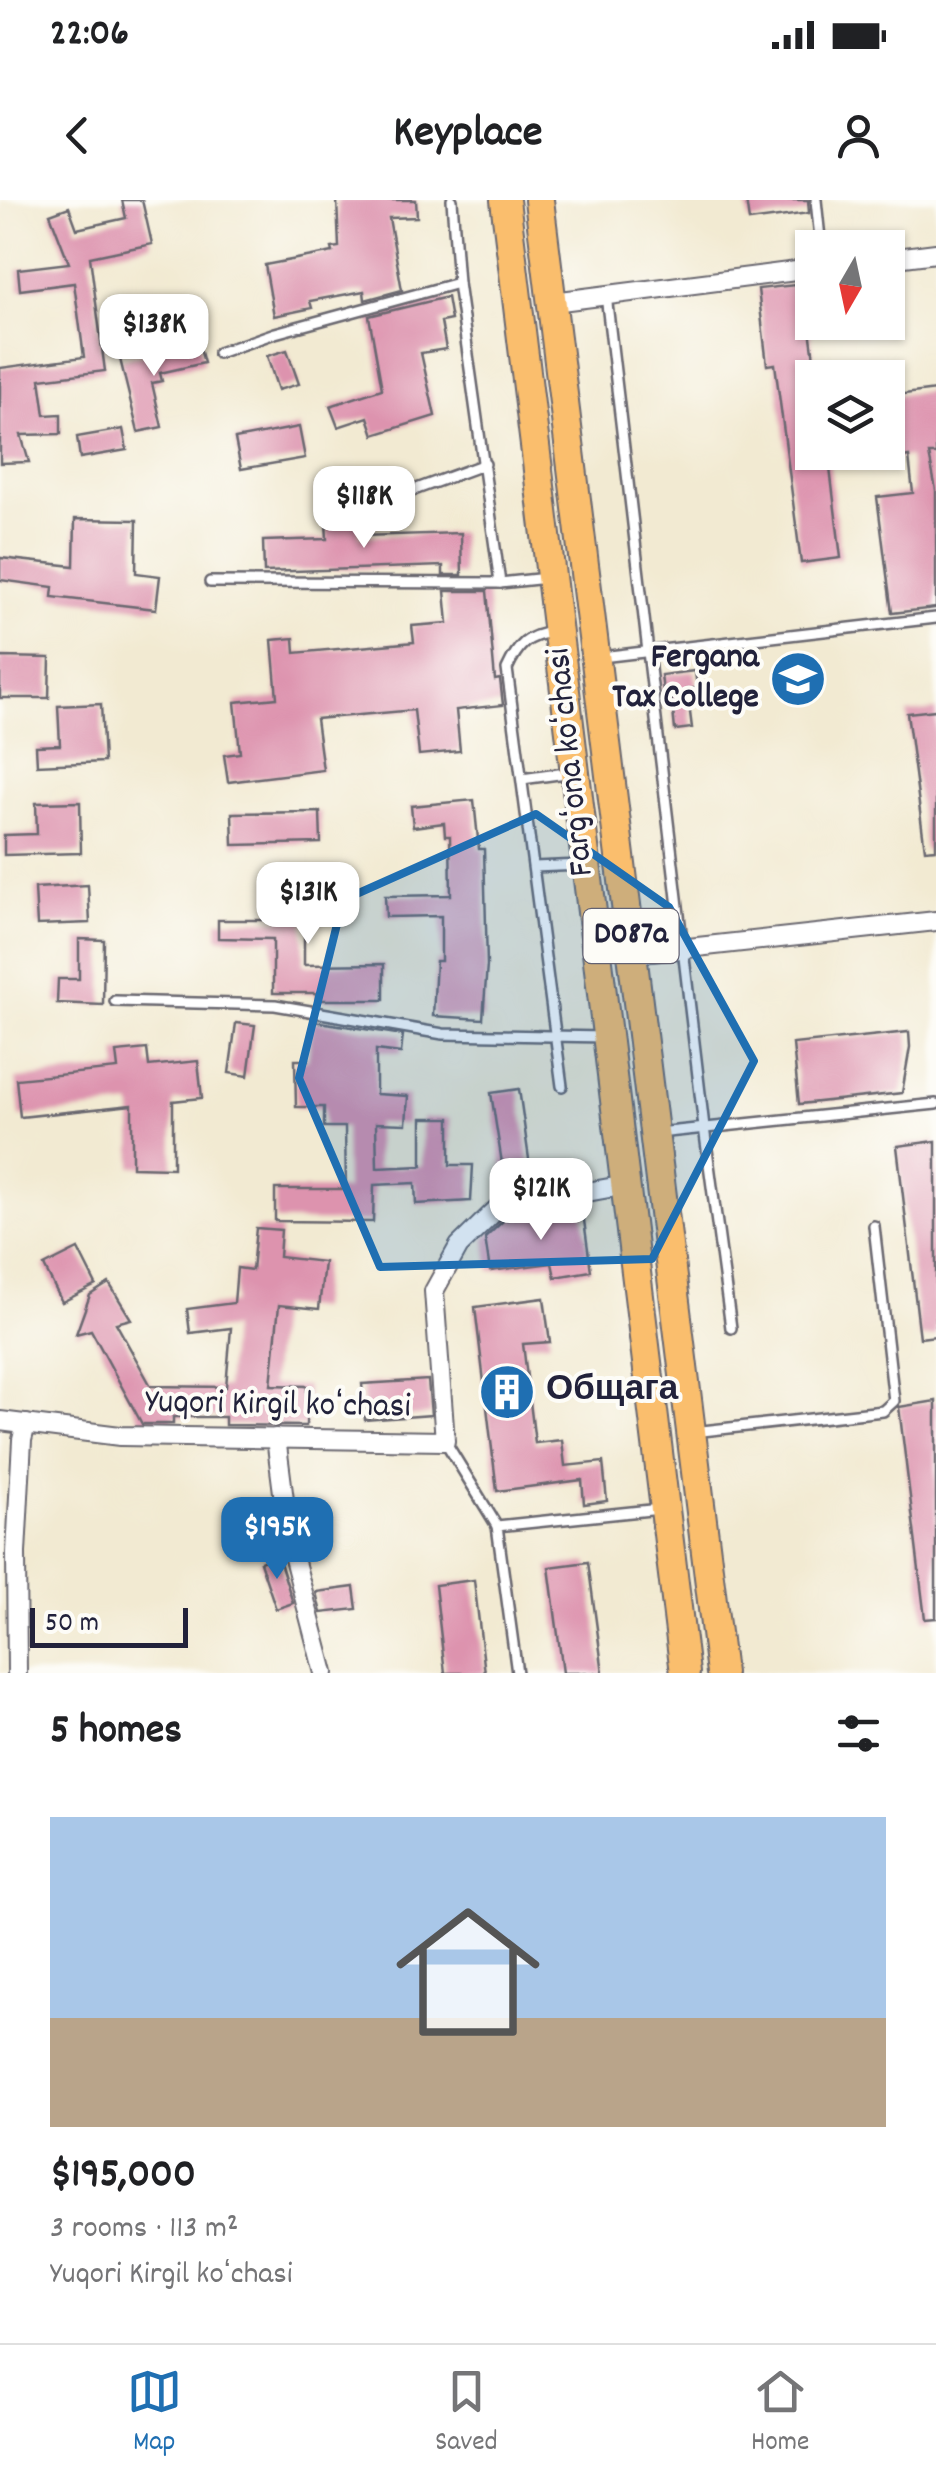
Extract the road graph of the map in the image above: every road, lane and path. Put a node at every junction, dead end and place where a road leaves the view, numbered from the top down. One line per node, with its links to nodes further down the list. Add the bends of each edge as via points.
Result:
1 (452, 200): 9 (lane)
2 (505, 200): 15 (main road, Fargʻona koʻchasi / D087a)
3 (539, 200): 11 (main road, Fargʻona koʻchasi / D087a)
4 (816, 200): 5 (lane)
5 (819, 230)
6 (936, 253): 7 (street)
7 (905, 257)
8 (795, 271): 10 (street)
9 (458, 283): 12 (lane); 13 (lane)
10 (606, 295): 11 (street); 20 (lane)
11 (552, 302): 21 (main road, Fargʻona koʻchasi / D087a)
12 (218, 353)
13 (485, 464): 14 (lane); 17 (lane)
14 (373, 504)
15 (552, 578): 17 (lane); 19 (main road, Fargʻona koʻchasi / D087a)
16 (210, 582): 17 (lane)
17 (500, 583)
18 (936, 618): 20 (lane)
19 (558, 631): 22 (main road, Fargʻona koʻchasi / D087a); 23 (lane, via 531,634 507,669)
20 (648, 652): 21 (lane); 29 (lane)
21 (598, 657): 24 (main road, Fargʻona koʻchasi / D087a)
22 (575, 772): 23 (lane); 25 (main road, Fargʻona koʻchasi / D087a)
23 (522, 780): 27 (lane)
24 (616, 824): 25 (main road); 30 (main road, Fargʻona koʻchasi / D087a)
25 (582, 828): 26 (main road, Fargʻona koʻchasi / D087a)
26 (587, 865): 27 (lane); 33 (main road, Fargʻona koʻchasi / D087a)
27 (534, 867): 32 (lane)
28 (936, 921): 29 (street)
29 (683, 948): 30 (street); 36 (lane)
30 (633, 954): 37 (main road, Fargʻona koʻchasi / D087a)
31 (115, 1001): 32 (lane, via 275,1005 444,1034)
32 (557, 1036): 33 (lane); 34 (lane)
33 (608, 1037): 38 (main road, Fargʻona koʻchasi / D087a)
34 (562, 1086)
35 (936, 1104): 36 (lane)
36 (704, 1127): 37 (lane); 40 (lane)
37 (655, 1133): 43 (main road, Fargʻona koʻchasi / D087a)
38 (626, 1185): 45 (street, Yuqori Kirgil koʻchasi, via 498,1208 459,1246 434,1291); 46 (main road, Fargʻona koʻchasi / D087a)
39 (874, 1226): 43 (lane, via 894,1401 884,1411)
40 (731, 1328)
41 (0, 1421): 42 (street, Yuqori Kirgil koʻchasi)
42 (26, 1424): 44 (street, Yuqori Kirgil koʻchasi, via 120,1436); 48 (street, via 16,1553)
43 (690, 1432): 52 (main road, Fargʻona koʻchasi / D087a)
44 (276, 1438): 45 (street, Yuqori Kirgil koʻchasi); 49 (street, via 290,1539)
45 (445, 1441): 47 (lane)
46 (665, 1509): 47 (lane); 51 (main road, Fargʻona koʻchasi / D087a)
47 (497, 1526): 50 (lane)
48 (17, 1673)
49 (324, 1673)
50 (517, 1673)
51 (685, 1673)
52 (720, 1673)

